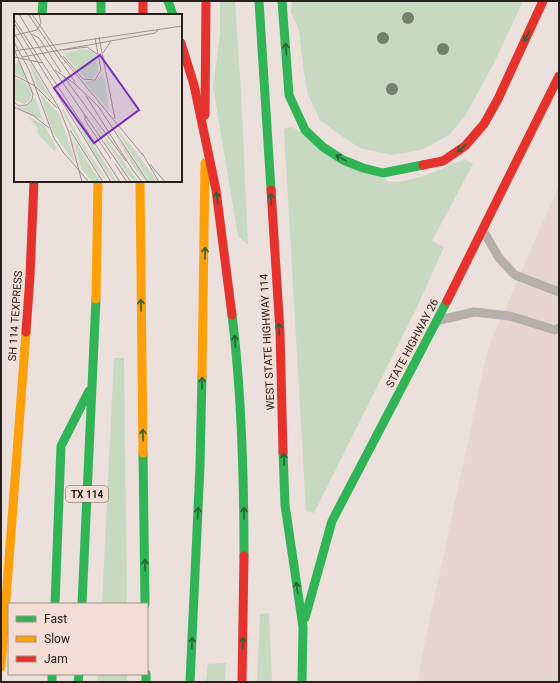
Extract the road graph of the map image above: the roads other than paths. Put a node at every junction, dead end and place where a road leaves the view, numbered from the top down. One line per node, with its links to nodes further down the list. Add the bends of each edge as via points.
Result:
1 (43, 1): 9 (main road)
2 (101, 1): 10 (main road)
3 (143, 1): 11 (main road)
4 (168, 1): 12 (main road)
5 (206, 1): 28 (main road, one-way to 5, via 200,458 206,219)
6 (259, 1): 26 (main road, WEST STATE HIGHWAY 114, one-way to 6, via 285,504 280,331)
7 (282, 1): 8 (main road, one-way to 7, via 491,111 484,124 465,146 443,161 383,173 343,160 323,147 305,130 289,94)
8 (543, 1)
9 (42, 14)
10 (101, 14)
11 (143, 14)
12 (173, 14)
13 (182, 46): 29 (main road, one-way to 13, bridge, via 244,471 241,404 216,190 194,85)
14 (559, 76): 18 (main road, STATE HIGHWAY 26)
15 (34, 182): 27 (main road, SH 114 TEXPRESS, via 30,276)
16 (98, 182): 22 (main road, TX 114)
17 (140, 182): 25 (main road, one-way to 17)
18 (483, 231): 19 (lane, via 499,258 515,275); 20 (main road, STATE HIGHWAY 26)
19 (559, 292)
20 (437, 321): 21 (lane, via 474,312 510,316 554,330); 26 (main road, STATE HIGHWAY 26, via 332,521)
21 (559, 328)
22 (92, 385): 23 (main road, via 61,446); 24 (main road, TX 114)
23 (55, 603)
24 (82, 603)
25 (145, 603)
26 (302, 627): 30 (main road, WEST STATE HIGHWAY 114)
27 (1, 667)
28 (190, 682)
29 (242, 682)
30 (302, 682)

